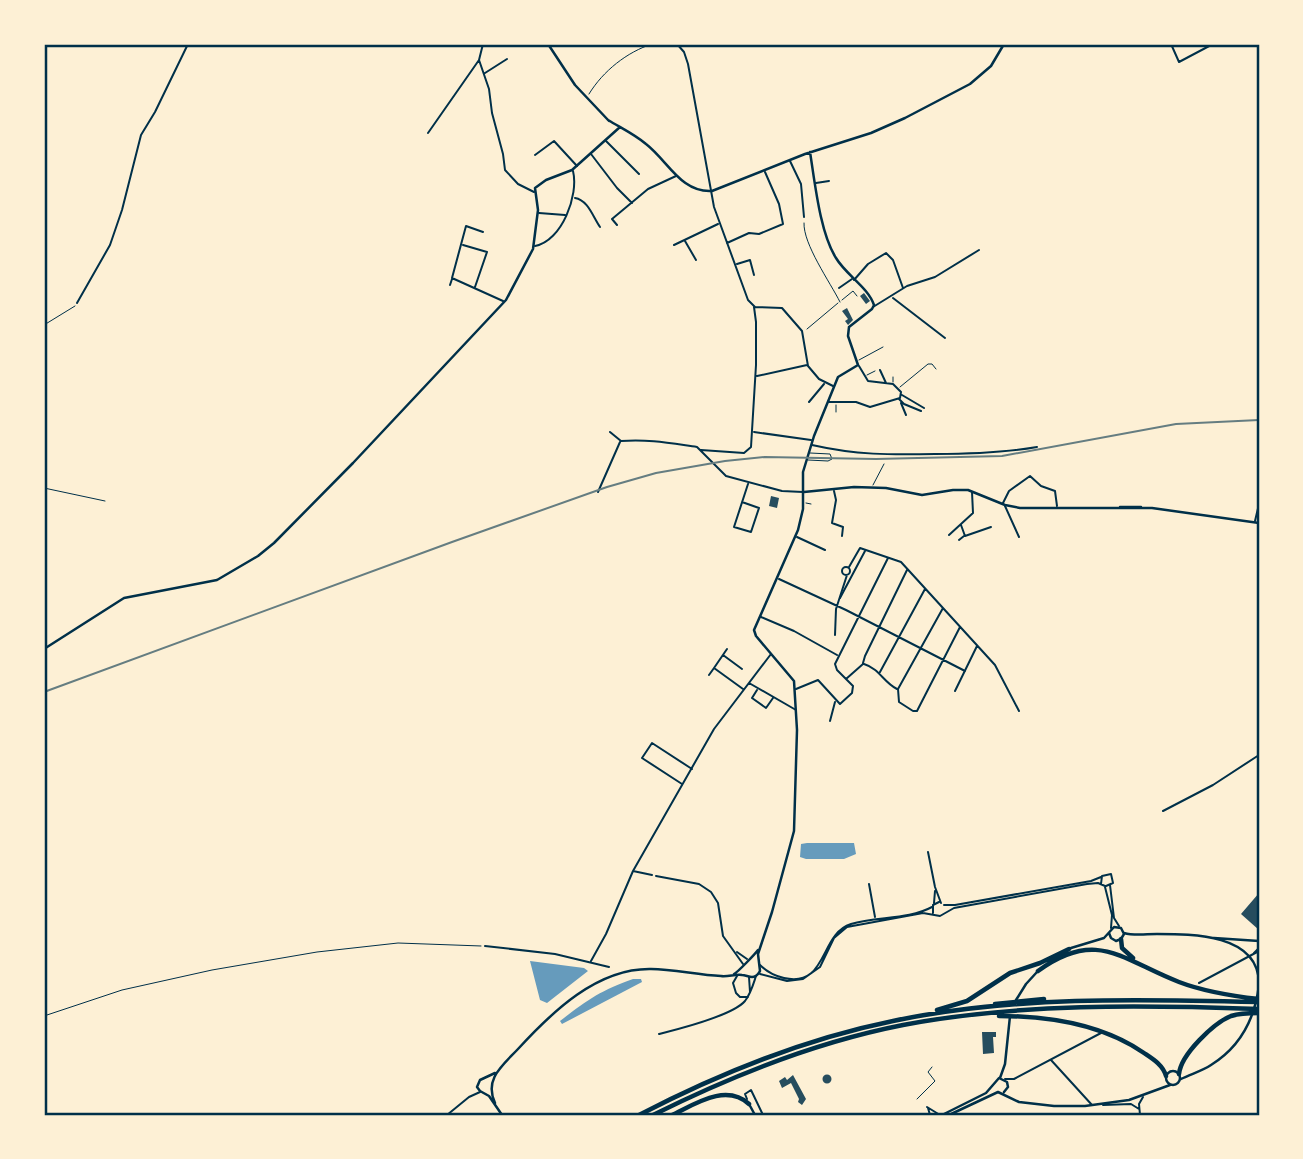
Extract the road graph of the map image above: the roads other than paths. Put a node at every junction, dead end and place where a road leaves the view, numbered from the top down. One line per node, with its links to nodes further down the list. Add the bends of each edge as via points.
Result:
1 (188, 44): 58 (street, via 141,135 110,247)
2 (483, 44): 12 (street)
3 (548, 44): 14 (street, via 586,98)
4 (677, 44): 28 (street, via 688,64)
5 (1004, 44): 17 (street, via 988,70 966,87 872,133)
6 (1171, 44): 7 (street, via 1179,62)
7 (1213, 44)
8 (1245, 44): 9 (street)
9 (1254, 44): 10 (street)
10 (1259, 46)
11 (507, 59): 13 (street)
12 (479, 60): 13 (street); 15 (street)
13 (484, 74): 29 (street, via 505,171 521,187)
14 (619, 128): 16 (street); 25 (street, via 651,147)
15 (428, 133)
16 (605, 141): 18 (street); 24 (street)
17 (810, 152): 20 (street); 27 (street)
18 (591, 153): 21 (street); 31 (street)
19 (535, 156): 21 (street, via 554,141)
20 (790, 160): 23 (street); 34 (street, via 801,184)
21 (577, 166): 22 (street)
22 (572, 170): 29 (street, via 546,180); 30 (street)
23 (765, 171): 28 (street); 40 (street, via 783,224)
24 (639, 174)
25 (677, 175): 28 (street, via 694,189); 31 (street)
26 (828, 181): 27 (street)
27 (815, 183): 51 (street, via 834,255)
28 (711, 191): 35 (street)
29 (534, 192): 32 (street)
30 (574, 198): 33 (street); 37 (street, via 583,200)
31 (632, 203): 36 (street, via 612,219)
32 (538, 213): 33 (street); 43 (street)
33 (565, 215): 43 (street, via 554,235)
34 (804, 217)
35 (719, 224): 39 (street); 40 (street)
36 (617, 225)
37 (600, 227)
38 (484, 232): 41 (street, via 466,226)
39 (684, 240): 42 (street); 47 (street)
40 (726, 243): 48 (street)
41 (462, 244): 46 (street); 50 (street)
42 (674, 245)
43 (534, 246): 57 (street)
44 (488, 247): 46 (street)
45 (979, 250): 55 (street, via 935,277)
46 (487, 253): 53 (street)
47 (696, 260)
48 (734, 265): 49 (street, via 751,260); 59 (street)
49 (754, 275)
50 (452, 278): 52 (street); 53 (street)
51 (853, 279): 54 (street); 55 (street, via 887,253); 60 (street, via 871,298)
52 (450, 285)
53 (474, 288): 57 (street)
54 (839, 288)
55 (903, 289): 56 (street)
56 (892, 296): 60 (street); 61 (street)
57 (504, 302): 135 (street, via 263,553 217,580 125,598)
58 (77, 303)
59 (753, 306): 64 (street, via 781,307 802,333); 68 (street)
60 (873, 307): 63 (street, via 848,328)
61 (945, 338)
62 (883, 346): 63 (lane)
63 (858, 363): 69 (street); 75 (street, via 857,368 840,374)
64 (808, 365): 68 (street); 72 (street)
65 (936, 369): 76 (lane, via 928,364)
66 (880, 370): 73 (street)
67 (875, 372): 69 (lane)
68 (755, 376): 85 (street)
69 (865, 376): 73 (street, via 869,382)
70 (893, 377): 74 (lane)
71 (897, 380): 74 (lane)
72 (825, 383): 75 (street); 79 (street)
73 (886, 384): 74 (street)
74 (893, 384): 76 (street)
75 (834, 386): 80 (street)
76 (898, 389): 77 (street)
77 (901, 395): 78 (street); 78 (street, via 922,410)
78 (900, 400): 81 (street, via 870,407); 83 (street)
79 (809, 402)
80 (828, 402): 81 (street); 86 (street)
81 (836, 402): 82 (lane)
82 (836, 412)
83 (906, 415)
84 (610, 432): 87 (street)
85 (753, 432): 86 (street); 90 (street, via 747,453)
86 (812, 440): 88 (street)
87 (621, 441): 90 (street, via 649,439); 98 (street)
88 (811, 445): 89 (street, via 873,454 988,453); 91 (street)
89 (1037, 447)
90 (701, 450): 94 (street, via 721,473)
91 (808, 453): 92 (street); 92 (lane, via 830,453 832,458)
92 (806, 460): 99 (street)
93 (884, 464): 95 (lane)
94 (748, 483): 99 (street); 100 (street)
95 (873, 487): 96 (street); 97 (street, via 922,495 953,489)
96 (834, 490): 99 (street); 112 (street, via 832,522 843,527)
97 (973, 491): 103 (street); 107 (street, via 974,512)
98 (598, 492)
99 (804, 492): 101 (street)
100 (742, 502): 109 (street); 109 (street, via 759,508 755,523 751,532)
101 (803, 503): 102 (lane); 114 (street)
102 (811, 504)
103 (1004, 504): 105 (street); 105 (street, via 1010,491 1030,476 1055,491); 115 (street)
104 (1259, 504): 106 (street)
105 (1057, 508): 106 (street, via 1135,506)
106 (1257, 522)
107 (961, 524): 111 (street); 113 (street)
108 (728, 526): 109 (street)
109 (734, 527)
110 (991, 527): 113 (street)
111 (949, 535)
112 (842, 536)
113 (965, 536): 116 (street)
114 (796, 537): 117 (street); 123 (street)
115 (1019, 537)
116 (959, 540)
117 (825, 550)
118 (866, 550): 119 (street); 120 (street, via 860,548); 125 (street)
119 (888, 557): 121 (street); 129 (street)
120 (849, 567): 122 (street); 122 (street, via 842,570)
121 (908, 569): 124 (street); 131 (street)
122 (847, 575): 125 (street)
123 (778, 579): 126 (street); 128 (street)
124 (926, 588): 127 (street); 133 (street)
125 (839, 601): 126 (street)
126 (837, 606): 129 (street); 132 (street)
127 (943, 607): 130 (street); 137 (street)
128 (760, 617): 138 (street, via 754,633); 140 (street)
129 (858, 617): 131 (street); 140 (street)
130 (961, 626): 134 (street); 141 (street)
131 (879, 627): 133 (street); 142 (street)
132 (835, 635)
133 (900, 638): 137 (street); 146 (street)
134 (978, 645): 145 (street); 158 (street)
135 (44, 649)
136 (727, 649): 139 (street)
137 (921, 649): 141 (street); 152 (street)
138 (772, 654): 149 (street); 151 (street)
139 (723, 655): 143 (street); 144 (street)
140 (838, 656): 148 (street, via 835,667)
141 (943, 660): 145 (street); 152 (street, via 916,711 899,702)
142 (863, 663): 146 (street); 148 (street)
143 (714, 668): 147 (street); 153 (street)
144 (742, 669)
145 (965, 671): 154 (street)
146 (880, 672): 152 (street)
147 (709, 674)
148 (846, 679): 156 (street, via 853,692 842,704)
149 (748, 683): 150 (street); 153 (street)
150 (758, 689): 155 (street); 155 (street, via 752,698 766,708)
151 (796, 689): 156 (street, via 818,680); 157 (street)
152 (898, 689)
153 (743, 690): 161 (street, via 713,730)
154 (955, 691)
155 (773, 698): 157 (street)
156 (836, 700): 159 (street)
157 (797, 710): 186 (street, via 793,836)
158 (1019, 711)
159 (830, 721)
160 (1259, 755): 163 (street)
161 (693, 769): 162 (street); 162 (street, via 652,743 642,758)
162 (683, 785): 165 (street)
163 (1163, 811)
164 (928, 852): 170 (street)
165 (633, 872): 188 (street, via 697,883 711,892 723,936); 192 (street)
166 (1101, 877): 168 (street); 169 (street, via 1111,874); 172 (street)
167 (869, 884): 177 (street)
168 (1103, 885): 169 (street); 172 (street); 179 (street)
169 (1110, 885): 178 (street)
170 (934, 887): 173 (street); 174 (street)
171 (1006, 892): 172 (street)
172 (1007, 897): 173 (street); 175 (street)
173 (942, 904): 174 (street); 175 (street)
174 (933, 905): 176 (street); 177 (street)
175 (945, 912): 176 (street)
176 (933, 914): 177 (street)
177 (876, 920): 193 (street, via 840,929 820,965 805,977 785,978); 199 (street, via 841,931 821,966 807,978 790,981)
178 (1119, 927): 179 (street); 181 (street)
179 (1111, 928): 180 (street)
180 (1109, 933): 183 (street, via 1113,940); 187 (street)
181 (1124, 933): 182 (street); 183 (street)
182 (1194, 936): 184 (street); 190 (street, via 1234,945)
183 (1121, 939): 196 (highway, via 1125,951)
184 (1259, 941)
185 (485, 946): 192 (street)
186 (760, 946): 191 (street); 193 (street)
187 (1069, 949): 197 (street); 211 (highway, via 1010,973 967,1001)
188 (734, 950): 191 (street); 194 (street)
189 (1259, 950): 190 (street)
190 (1251, 956): 202 (street); 203 (street)
191 (750, 959): 193 (street); 194 (street)
192 (591, 961): 195 (street)
193 (760, 964): 199 (street)
194 (743, 966): 200 (street); 201 (street)
195 (609, 967)
196 (1148, 968): 197 (highway, via 1114,952 1090,949 1061,956); 207 (highway, via 1198,988)
197 (1038, 971): 219 (street, via 1019,995 1008,1027)
198 (738, 975): 200 (street); 201 (street); 205 (street, via 733,984 736,993)
199 (757, 975): 201 (street); 205 (street)
200 (728, 976): 216 (street, via 648,969 609,977 544,1021)
201 (747, 976): 205 (street)
202 (1199, 983)
203 (1259, 984): 204 (street)
204 (1258, 992): 218 (street, via 1240,1039 1207,1068)
205 (749, 995): 212 (street, via 734,1010)
206 (1044, 999): 208 (highway)
207 (1259, 1001): 208 (highway)
208 (971, 1009): 211 (highway)
209 (1259, 1011): 210 (highway, via 1109,1008); 218 (highway, via 1219,1023 1192,1049 1181,1064)
210 (975, 1015): 217 (highway, via 1039,1018 1096,1029 1140,1050 1159,1064); 242 (highway, via 902,1026 812,1049)
211 (904, 1018): 241 (highway, via 769,1057)
212 (659, 1034)
213 (1101, 1034): 214 (street)
214 (1051, 1060): 222 (street); 237 (street)
215 (932, 1067): 233 (lane, via 928,1072 935,1081)
216 (498, 1070): 220 (street); 223 (street)
217 (1166, 1076): 218 (street, via 1173,1070); 224 (street)
218 (1180, 1076): 224 (street, via 1177,1084)
219 (1000, 1078): 221 (street); 225 (street)
220 (485, 1079): 223 (street); 226 (street)
221 (1005, 1079): 222 (street); 227 (street)
222 (1014, 1079): 227 (street)
223 (491, 1083): 228 (street)
224 (1170, 1085): 231 (street)
225 (993, 1086): 230 (street); 247 (street)
226 (477, 1087): 229 (street); 232 (street)
227 (1008, 1087): 230 (street)
228 (491, 1089): 229 (street); 234 (street)
229 (483, 1092): 232 (street); 234 (street)
230 (1000, 1093): 237 (street, via 1019,1102); 248 (street)
231 (1144, 1096): 236 (street); 238 (street)
232 (469, 1097): 239 (street)
233 (918, 1098)
234 (495, 1103): 240 (street)
235 (749, 1104): 243 (highway, via 738,1095 723,1094); 244 (street); 245 (street, via 745,1095 751,1090)
236 (1102, 1105): 237 (street); 238 (street, via 1131,1104)
237 (1093, 1106)
238 (1139, 1109): 249 (street)
239 (447, 1115)
240 (502, 1115)
241 (639, 1115)
242 (653, 1115)
243 (672, 1115)
244 (755, 1115)
245 (763, 1115)
246 (930, 1115): 247 (street, via 927,1107)
247 (941, 1115)
248 (952, 1115)
249 (1140, 1115)

